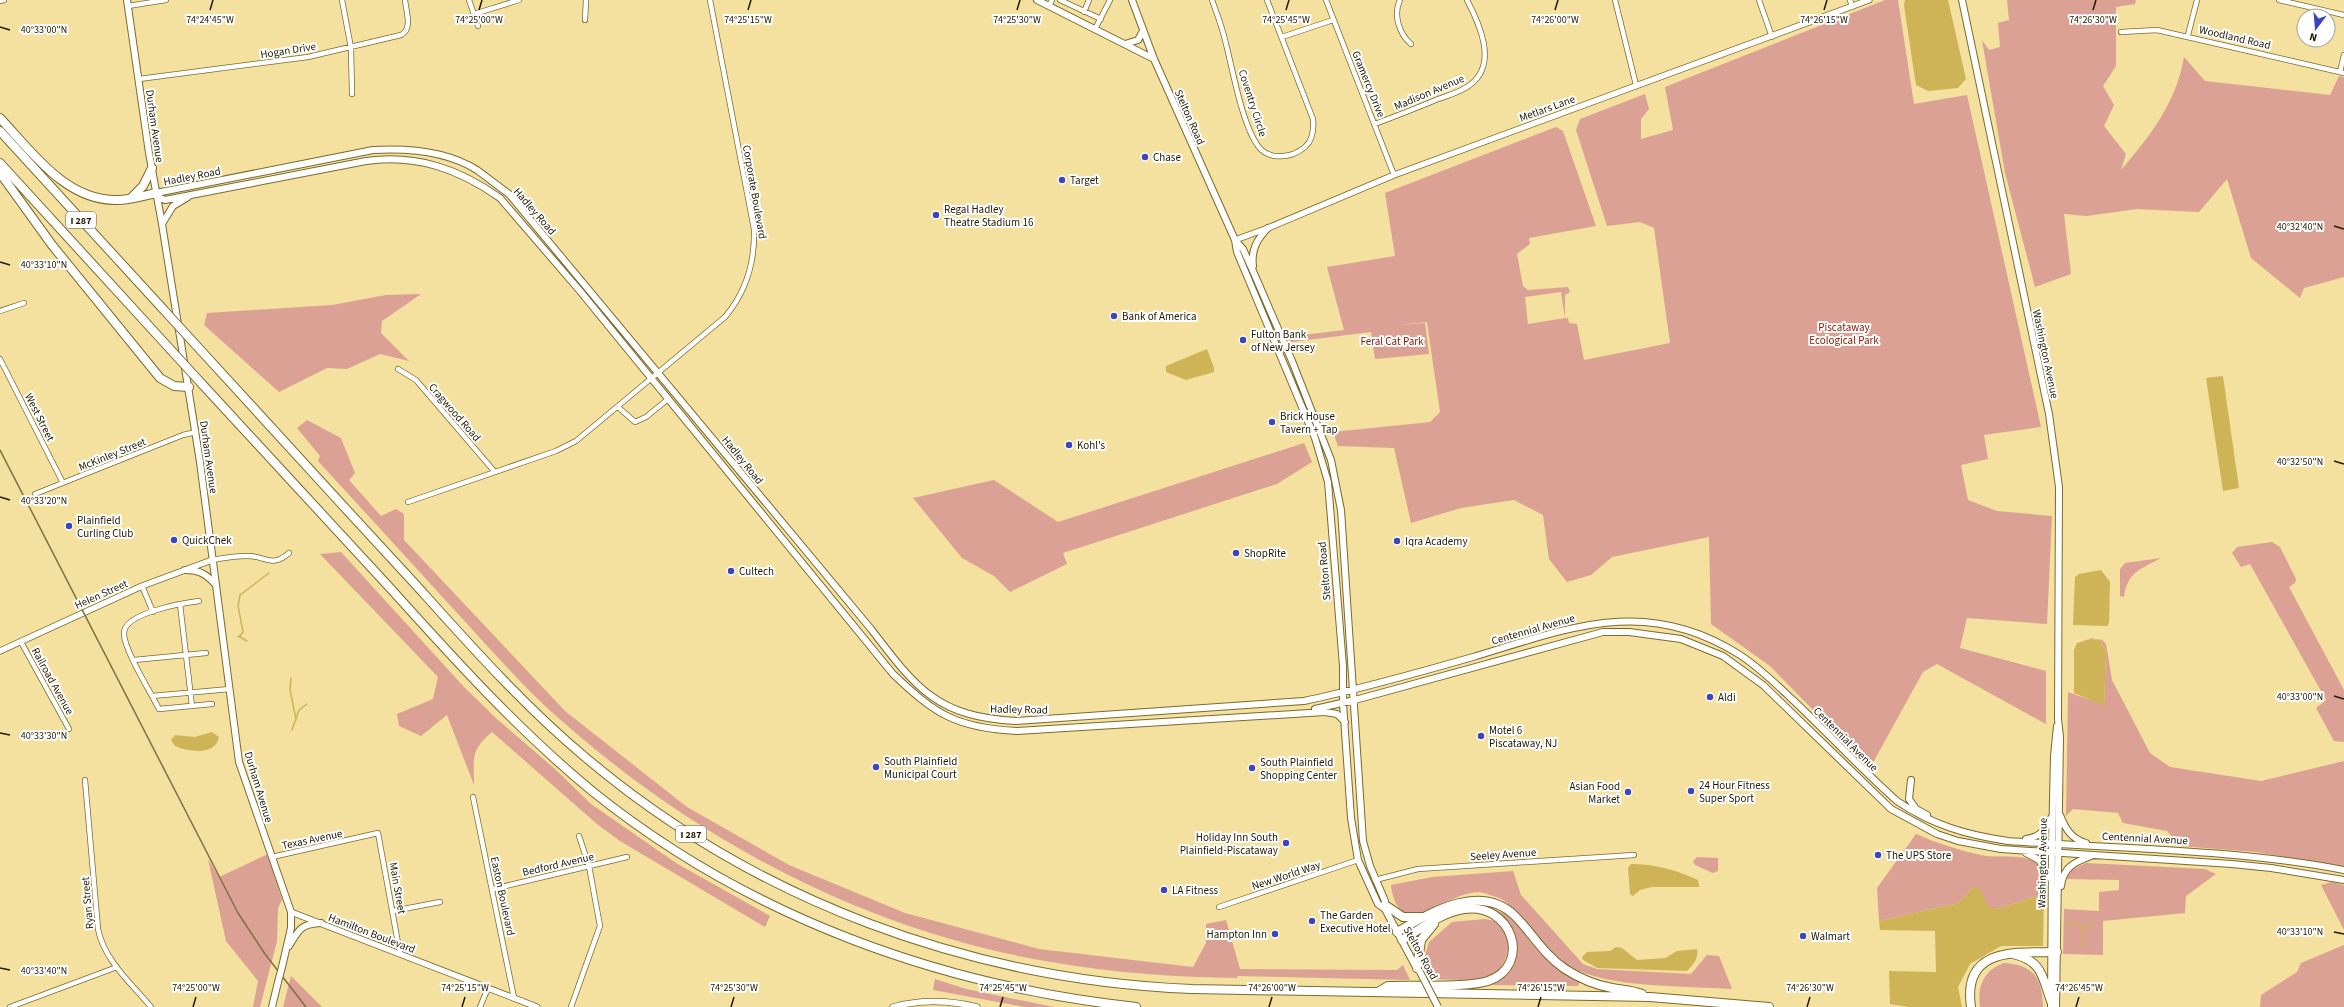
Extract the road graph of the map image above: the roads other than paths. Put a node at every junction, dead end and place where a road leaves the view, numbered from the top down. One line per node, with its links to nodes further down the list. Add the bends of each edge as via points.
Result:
1 (4, 0): 27 (street)
2 (166, 0): 28 (street)
3 (342, 0): 47 (street)
4 (405, 0): 47 (street, Hogan Drive, via 408,23 405,33)
5 (469, 0): 33 (street)
6 (499, 0): 30 (street)
7 (519, 0): 30 (street)
8 (586, 0): 36 (street)
9 (710, 0): 72 (street, Corporate Boulevard, via 754,229 755,248 750,270 734,307 726,317)
10 (1037, 0): 29 (main road)
11 (1060, 0): 32 (street)
12 (1089, 0): 32 (street)
13 (1110, 0): 35 (street)
14 (1132, 0): 40 (main road, Stelton Road)
15 (1212, 0): 43 (street, Coventry Circle, via 1226,42 1237,91 1254,138 1263,151 1286,156 1308,145 1314,127)
16 (1267, 0): 43 (street, Coventry Circle)
17 (1326, 0): 37 (street, Gramercy Drive)
18 (1400, 0): 46 (street, via 1396,14 1403,36)
19 (1466, 0): 55 (street, Madison Avenue, via 1480,30 1484,50 1484,64 1478,78 1465,89)
20 (1615, 0): 52 (street)
21 (1759, 0): 44 (street)
22 (1850, 0): 31 (street)
23 (1869, 0): 31 (street, Metlars Lane)
24 (1962, 0): 107 (main road, Washington Avenue, via 2049,414 2056,464 2059,487 2060,568)
25 (2197, 0): 42 (street)
26 (2279, 0): 34 (street)
27 (0, 1)
28 (128, 3): 51 (main road, Durham Avenue)
29 (1050, 3): 39 (main road)
30 (500, 6): 33 (street)
31 (1852, 7): 44 (street, Metlars Lane)
32 (1084, 12): 35 (street)
33 (474, 14): 38 (street)
34 (2344, 15)
35 (1101, 19): 39 (street)
36 (585, 20)
37 (1333, 20): 43 (street); 55 (street, Gramercy Drive)
38 (478, 26)
39 (1095, 29): 45 (main road)
40 (1143, 31): 45 (main road, via 1138,40); 49 (main road, Stelton Road)
41 (2121, 32): 42 (street, Woodland Road, via 2157,30)
42 (2188, 35): 50 (street, Woodland Road)
43 (1282, 37)
44 (1772, 37): 52 (street, Metlars Lane)
45 (1124, 44): 49 (main road)
46 (1411, 44)
47 (351, 48): 51 (street, Hogan Drive, via 308,57); 53 (street)
48 (2344, 56): 50 (street)
49 (1154, 59): 66 (main road, Stelton Road)
50 (2342, 72)
51 (139, 79): 58 (main road, Durham Avenue)
52 (1636, 86): 60 (street, Metlars Lane)
53 (352, 94)
54 (0, 118): 63 (highway, via 44,164 75,189 104,200)
55 (1375, 124): 60 (street, Gramercy Drive)
56 (0, 131): 151 (highway, I 287, bridge, via 500,677 585,758 639,800 698,839 759,874 844,914 901,935 980,959 1093,981 1159,988)
57 (0, 163): 163 (highway, I 287, bridge, via 511,719 593,792 672,848 741,889 839,935 900,958 1024,991)
58 (152, 168): 61 (main road, Durham Avenue); 63 (highway, via 139,192)
59 (0, 173): 74 (highway, via 62,256 160,378 174,386)
60 (1394, 176): 65 (street, Metlars Lane)
61 (156, 193): 62 (main road, Hadley Road, via 165,200); 63 (highway); 64 (main road, Durham Avenue); 72 (main road, Hadley Road, via 373,150 419,151 451,159 476,170 509,194)
62 (189, 196): 64 (main road, via 173,206); 73 (main road, Hadley Road, via 374,160 410,159 447,168 500,198)
63 (129, 198)
64 (162, 224): 74 (main road, Durham Avenue)
65 (1268, 228): 66 (street, Metlars Lane); 67 (main road, via 1255,246 1252,258)
66 (1235, 240): 67 (main road, Stelton Road, via 1243,249); 100 (main road, Stelton Road, via 1236,252 1315,438 1328,482)
67 (1253, 271): 98 (main road, Stelton Road, via 1324,439 1337,482)
68 (24, 303): 69 (street)
69 (0, 311)
70 (0, 360): 79 (street, West Street)
71 (398, 369): 78 (street, Cragwood Road, via 416,380)
72 (658, 374): 73 (street); 95 (main road, Hadley Road, via 871,629)
73 (652, 379): 75 (main road, Hadley Road); 76 (street)
74 (189, 387): 77 (main road, Durham Avenue)
75 (668, 399): 76 (street, via 646,417 635,422); 96 (main road, Hadley Road)
76 (618, 407): 78 (street, via 576,441 556,451)
77 (196, 432): 79 (street, McKinley Street); 83 (main road, Durham Avenue)
78 (494, 471): 81 (street)
79 (63, 483): 80 (street, McKinley Street)
80 (35, 494)
81 (408, 502)
82 (289, 552): 83 (street, via 283,558 272,561 254,556)
83 (212, 560): 84 (street, Helen Street); 85 (main road, Durham Avenue)
84 (185, 570): 85 (main road, via 204,573); 86 (street, Helen Street)
85 (216, 585): 97 (main road, Durham Avenue)
86 (142, 586): 89 (street); 90 (street, Helen Street)
87 (199, 601): 88 (street)
88 (180, 604): 89 (street); 93 (street)
89 (153, 612): 94 (street, via 130,621 125,628 126,645)
90 (21, 642): 91 (street, Helen Street); 109 (street, Railroad Avenue)
91 (0, 651)
92 (206, 653): 93 (street)
93 (186, 655): 94 (street); 99 (street)
94 (134, 660): 101 (street)
95 (901, 669): 96 (main road); 100 (main road, Hadley Road, via 919,688 943,705 967,715 989,720 1045,720 1282,704)
96 (893, 674): 106 (main road, Hadley Road, via 920,700 940,713 968,725 990,729 1023,730)
97 (230, 689): 99 (street); 125 (main road, Durham Avenue, via 239,762)
98 (1354, 690): 100 (main road, Hadley Road); 102 (main road, Stelton Road); 115 (main road, Centennial Avenue, via 1570,627 1623,620 1675,627 1716,642 1741,656 1771,679 1897,801 1916,814)
99 (191, 692): 101 (street); 105 (street)
100 (1343, 693): 103 (main road, Stelton Road)
101 (152, 696): 105 (street, via 159,708)
102 (1355, 700): 103 (main road, Hadley Road); 121 (main road, Centennial Avenue, via 1603,632 1629,632 1681,639 1723,656 1763,685 1892,810 1916,824 1958,841); 130 (main road, Stelton Road, via 1363,841)
103 (1343, 703): 106 (main road, Hadley Road); 108 (main road, Stelton Road)
104 (212, 704): 105 (street)
105 (192, 706)
106 (1300, 713): 108 (main road, Hadley Road, via 1331,712)
107 (2058, 719): 113 (main road, Washington Avenue); 114 (main road, Washington Avenue, via 2054,738)
108 (1345, 722): 127 (main road, Stelton Road, via 1351,818)
109 (69, 729)
110 (85, 780): 148 (street, Ryan Street, via 98,929 101,944)
111 (1911, 780): 115 (main road, via 1911,804 1942,822)
112 (473, 797): 133 (street, Easton Boulevard)
113 (2058, 809): 119 (main road, Washington Avenue); 120 (main road, via 2066,830 2073,837 2081,842)
114 (2052, 813): 118 (main road, via 2048,826 2040,835); 119 (main road, Washington Avenue)
115 (1944, 826): 118 (main road, Centennial Avenue, via 1978,837)
116 (371, 836): 125 (street, Texas Avenue); 137 (street, Main Street, via 378,833)
117 (579, 836): 128 (street)
118 (2016, 841): 119 (main road, Centennial Avenue)
119 (2055, 844): 120 (main road, Centennial Avenue); 122 (main road, Washington Avenue)
120 (2102, 846): 129 (main road, Centennial Avenue, via 2247,855)
121 (2017, 850): 122 (main road, Centennial Avenue); 132 (main road, via 2031,854 2039,860)
122 (2055, 852): 124 (main road, Centennial Avenue); 132 (main road, Washington Avenue); 139 (main road, Washington Avenue)
123 (1634, 855): 130 (street, Seeley Avenue, via 1418,869)
124 (2095, 855): 131 (main road, Centennial Avenue, via 2240,864); 139 (main road, via 2075,862 2065,871)
125 (272, 857): 138 (main road, Durham Avenue)
126 (627, 857): 128 (street, Bedford Avenue)
127 (1358, 860): 135 (street, New World Way); 136 (main road, Stelton Road, via 1378,904)
128 (589, 866): 133 (street, Bedford Avenue); 160 (street, via 600,926)
129 (2344, 870)
130 (1375, 880): 136 (main road, Stelton Road)
131 (2344, 880)
132 (2052, 881): 144 (main road, Washington Avenue)
133 (492, 889): 153 (street, Easton Boulevard)
134 (440, 902): 137 (street)
135 (1219, 907)
136 (1385, 907): 140 (highway, via 1402,917); 143 (main road, Stelton Road)
137 (392, 911): 147 (street, Main Street)
138 (291, 912): 142 (street, Hamilton Boulevard); 146 (main road, via 291,928)
139 (2058, 912): 144 (main road, Washington Avenue)
140 (1426, 916): 143 (highway); 152 (highway, via 1468,901 1502,907 1514,915 1563,968 1579,978)
141 (1439, 919): 143 (highway); 149 (highway, via 1422,940); 151 (highway, via 1464,909 1485,910 1498,916 1508,927 1512,942 1510,961 1503,971 1479,983 1388,986)
142 (321, 923): 146 (main road, via 302,927); 147 (street, Hamilton Boulevard)
143 (1399, 936): 149 (main road, Stelton Road)
144 (2054, 952): 145 (highway); 154 (main road, Washington Avenue)
145 (2009, 953): 154 (highway, via 2036,965 2044,976); 166 (highway, via 1991,958 1975,974 1970,992)
146 (285, 954): 157 (main road, bridge)
147 (400, 954): 150 (street, Hamilton Boulevard)
148 (117, 967): 155 (street); 156 (street, Ryan Street)
149 (1418, 970): 164 (main road, Stelton Road, bridge)
150 (488, 988): 153 (street, Hamilton Boulevard); 158 (street)
151 (1378, 992): 152 (highway, I 287)
152 (1650, 997): 165 (highway, I 287)
153 (514, 998): 159 (street, Hamilton Boulevard)
154 (2053, 1005)
155 (10, 1007)
156 (151, 1007)
157 (272, 1007)
158 (480, 1007)
159 (537, 1007)
160 (571, 1007)
161 (893, 1007): 162 (street, via 927,1000)
162 (977, 1007)
163 (1136, 1007)
164 (1438, 1007)
165 (1769, 1007)
166 (1971, 1007)

